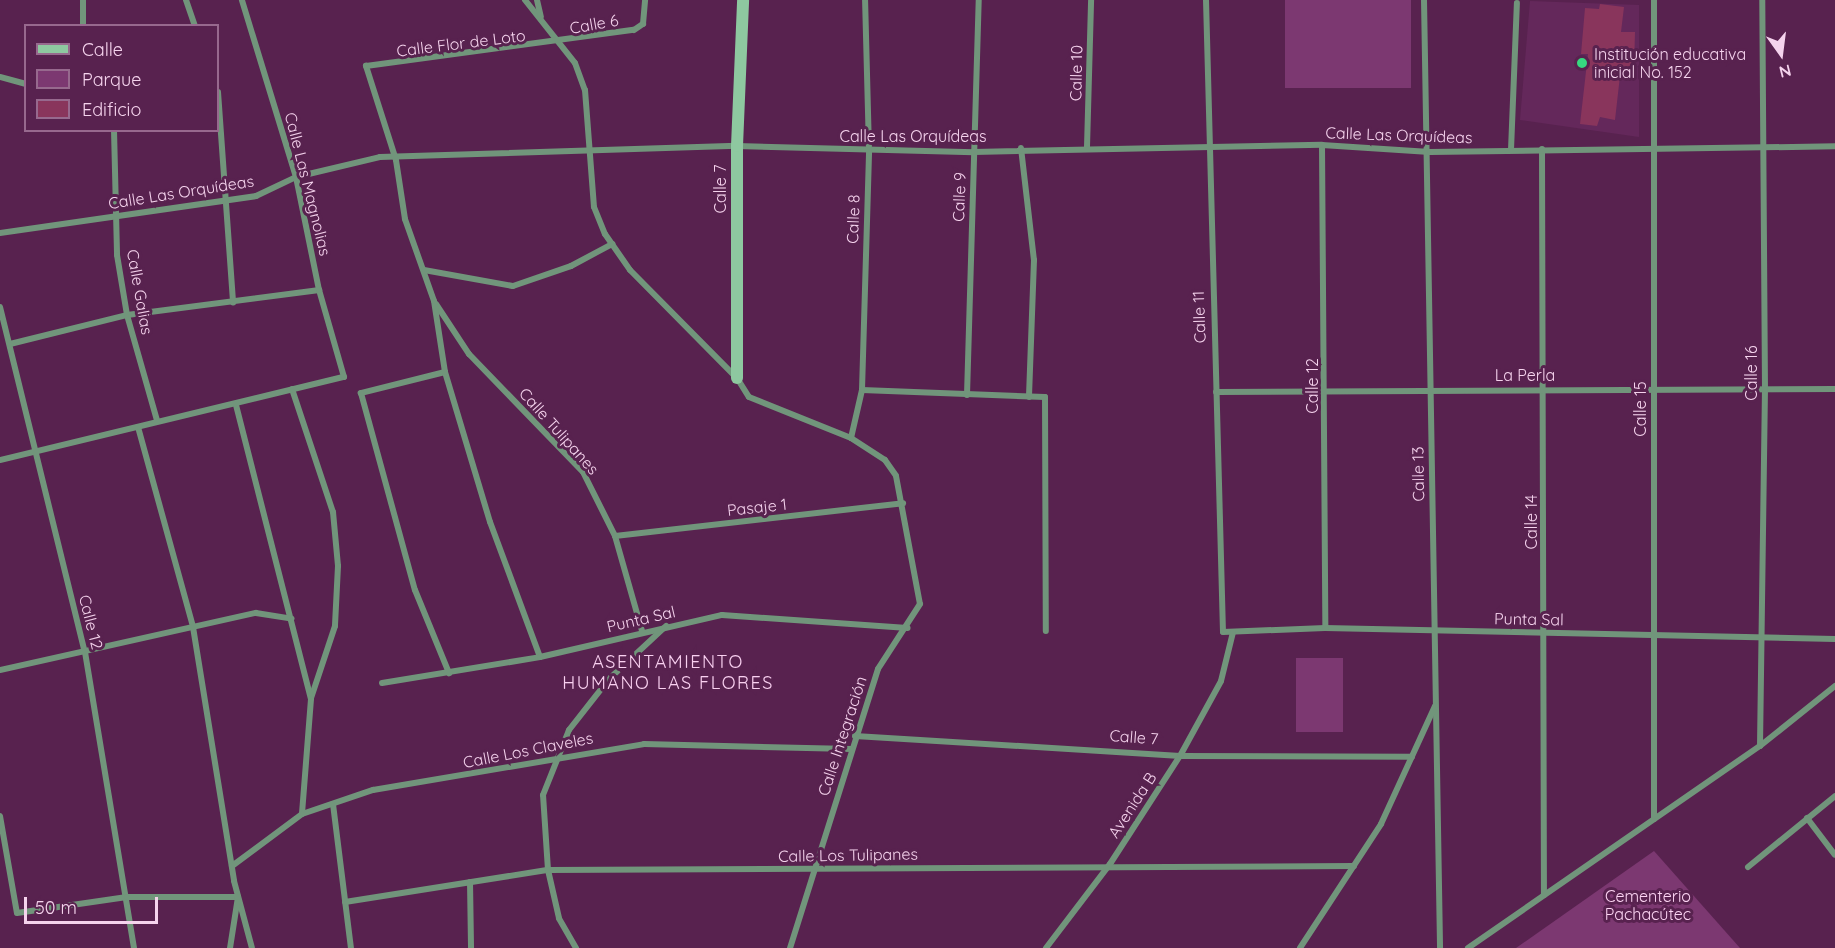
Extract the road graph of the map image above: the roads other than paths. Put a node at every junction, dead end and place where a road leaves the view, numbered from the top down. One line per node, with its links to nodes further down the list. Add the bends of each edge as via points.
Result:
1 (83, 0): 17 (street)
2 (186, 0): 18 (street)
3 (242, 0): 40 (street, Calle Las Magnolias)
4 (525, 0): 16 (street, Calle Integración)
5 (537, 0): 16 (street)
6 (645, 0): 19 (street, Calle 6, via 643,24 633,30)
7 (743, 0): 27 (street, Calle 7)
8 (865, 0): 35 (street, Calle 8)
9 (979, 0): 37 (street, Calle 9)
10 (1091, 0): 29 (street, Calle 10)
11 (1206, 0): 30 (street, Calle 11)
12 (1424, 0): 38 (street, Calle 13)
13 (1654, 0): 32 (street, Calle 15)
14 (1762, 0): 26 (street, Calle 16)
15 (1517, 3): 36 (street)
16 (541, 18): 19 (street, Calle Integración)
17 (83, 24)
18 (194, 24)
19 (560, 44): 20 (street, Calle Flor de Loto); 34 (street, Calle Integración, via 575,63 585,90)
20 (366, 66): 39 (street, Calle Tulipanes)
21 (0, 77): 22 (street)
22 (24, 83)
23 (219, 105): 41 (street)
24 (114, 132): 42 (street, Calle Galias)
25 (1322, 145): 30 (street, Calle Las Orquídeas); 38 (street, Calle Las Orquídeas); 60 (street, Calle 12)
26 (1762, 145): 28 (street, Calle Las Orquídeas); 32 (street, Calle Las Orquídeas); 61 (street, Calle 16)
27 (737, 146): 34 (street, Calle Las Orquídeas); 35 (street, Calle Las Orquídeas); 53 (street, Calle 7)
28 (1835, 146)
29 (1087, 147): 30 (street, Calle Las Orquídeas); 31 (street, Calle Las Orquídeas)
30 (1209, 147): 62 (street, Calle 11)
31 (1021, 148): 37 (street, Calle Las Orquídeas); 64 (street, via 1034,260)
32 (1657, 148): 33 (street, Calle Las Orquídeas); 54 (street, Calle 15)
33 (1542, 149): 36 (street, Calle Las Orquídeas); 56 (street, Calle 14)
34 (589, 150): 39 (street, Calle Las Orquídeas); 44 (street, Calle Integración, via 594,207)
35 (869, 150): 37 (street, Calle Las Orquídeas); 59 (street, Calle 8)
36 (1511, 150): 38 (street, Calle Las Orquídeas)
37 (974, 152): 63 (street, Calle 9)
38 (1430, 152): 55 (street, Calle 13)
39 (396, 160): 40 (street, Calle Las Orquídeas, via 380,157); 45 (street, Calle Tulipanes, via 405,219)
40 (296, 177): 41 (street, Calle Las Orquídeas, via 256,196); 46 (street, Calle Las Magnolias)
41 (226, 199): 42 (street, Calle Las Orquídeas); 48 (street)
42 (117, 216): 43 (street, Calle Las Orquídeas); 50 (street, Calle Galias, via 117,255)
43 (0, 233)
44 (612, 244): 45 (street, via 571,266 513,286); 53 (street, Calle Integración, via 630,270)
45 (424, 270): 47 (street, Calle Tulipanes)
46 (319, 290): 48 (street); 58 (street, Calle Las Magnolias, via 344,376)
47 (434, 301): 52 (street, Calle Tulipanes); 72 (street, Calle Tulipanes, via 469,354 583,472)
48 (233, 302): 50 (street)
49 (0, 307): 51 (street, Calle 12)
50 (127, 315): 51 (street); 66 (street, Calle Galias)
51 (10, 344): 69 (street, Calle 12)
52 (445, 372): 88 (street, Calle Tulipanes, via 490,522); 90 (street, via 361,393 415,590)
53 (737, 378): 68 (street, Calle Integración, via 749,397)
54 (1653, 387): 56 (street, La Perla); 61 (street, La Perla); 84 (street, Calle 15)
55 (1430, 388): 56 (street, La Perla); 60 (street, La Perla); 78 (street, Calle 13)
56 (1543, 388): 83 (street, Calle 14)
57 (1835, 388): 61 (street, La Perla)
58 (292, 389): 65 (street); 93 (street, via 333,513 338,566 335,626)
59 (862, 390): 63 (street); 68 (street, Calle 8)
60 (1325, 390): 62 (street, La Perla); 77 (street, Calle 12)
61 (1765, 390): 85 (street, Calle 16)
62 (1216, 392): 81 (street, Calle 11)
63 (967, 395): 64 (street)
64 (1029, 397): 80 (street, via 1045,397)
65 (236, 405): 66 (street); 73 (street)
66 (157, 420): 67 (street)
67 (138, 427): 69 (street); 75 (street)
68 (851, 438): 71 (street, Calle Integración, via 885,460 896,476)
69 (33, 451): 70 (street); 87 (street, Calle 12)
70 (0, 460)
71 (903, 504): 72 (street, Pasaje 1); 76 (street, Calle Integración, via 920,604)
72 (615, 536): 79 (street, Calle Tulipanes)
73 (292, 619): 75 (street, via 256,613); 93 (street)
74 (666, 626): 76 (street, Punta Sal, via 722,615); 79 (street, Punta Sal); 99 (street, via 609,679 569,730)
75 (193, 627): 87 (street); 109 (street)
76 (908, 628): 95 (street, Calle Integración, via 878,669)
77 (1325, 628): 78 (street, Punta Sal); 82 (street, Punta Sal)
78 (1436, 630): 83 (street, Punta Sal); 94 (street, Calle 13)
79 (642, 631): 88 (street, Punta Sal)
80 (1046, 631)
81 (1223, 632): 82 (street, Punta Sal)
82 (1233, 632): 98 (street, Avenida B, via 1221,681)
83 (1545, 633): 84 (street, Punta Sal); 115 (street, Calle 14)
84 (1655, 636): 85 (street, Punta Sal); 106 (street, Calle 15)
85 (1764, 639): 86 (street, Punta Sal); 96 (street, Calle 16)
86 (1835, 639)
87 (85, 652): 89 (street); 116 (street, Calle 12)
88 (540, 657): 90 (street, Punta Sal)
89 (0, 670)
90 (449, 673): 91 (street, Punta Sal)
91 (382, 683)
92 (1835, 686): 96 (street)
93 (311, 699): 103 (street)
94 (1437, 703): 100 (street); 128 (street, Calle 13)
95 (855, 736): 97 (street, Calle Integración); 98 (street, Calle 7)
96 (1760, 746): 106 (street)
97 (851, 749): 99 (street, Calle Los Claveles, via 644,744); 112 (street, Calle Integración)
98 (1180, 756): 100 (street, Calle 7); 108 (street, Avenida B)
99 (554, 757): 102 (street, Calle Los Claveles, via 373,790); 113 (street, via 543,795)
100 (1412, 757): 110 (street, via 1381,824)
101 (1835, 796): 105 (street)
102 (333, 804): 103 (street, Calle Los Claveles); 118 (street)
103 (302, 814): 109 (street, Calle Los Claveles)
104 (0, 816): 116 (street, via 17,913)
105 (1807, 818): 107 (street); 111 (street)
106 (1654, 819): 115 (street)
107 (1835, 855)
108 (1110, 864): 110 (street, Calle Los Tulipanes); 112 (street, Calle Los Tulipanes); 126 (street, Avenida B)
109 (232, 866): 117 (street)
110 (1354, 866): 127 (street)
111 (1748, 867)
112 (814, 869): 113 (street, Calle Los Tulipanes); 125 (street, Calle Integración)
113 (548, 870): 114 (street, Calle Los Tulipanes); 124 (street, via 559,918)
114 (470, 882): 118 (street, Calle Los Tulipanes); 123 (street)
115 (1544, 895): 129 (street)
116 (127, 897): 117 (street); 119 (street, Calle 12)
117 (238, 897): 120 (street); 121 (street)
118 (345, 902): 122 (street)
119 (134, 948)
120 (230, 948)
121 (252, 948)
122 (351, 948)
123 (471, 948)
124 (576, 948)
125 (790, 948)
126 (1046, 948)
127 (1300, 948)
128 (1440, 948)
129 (1468, 948)

